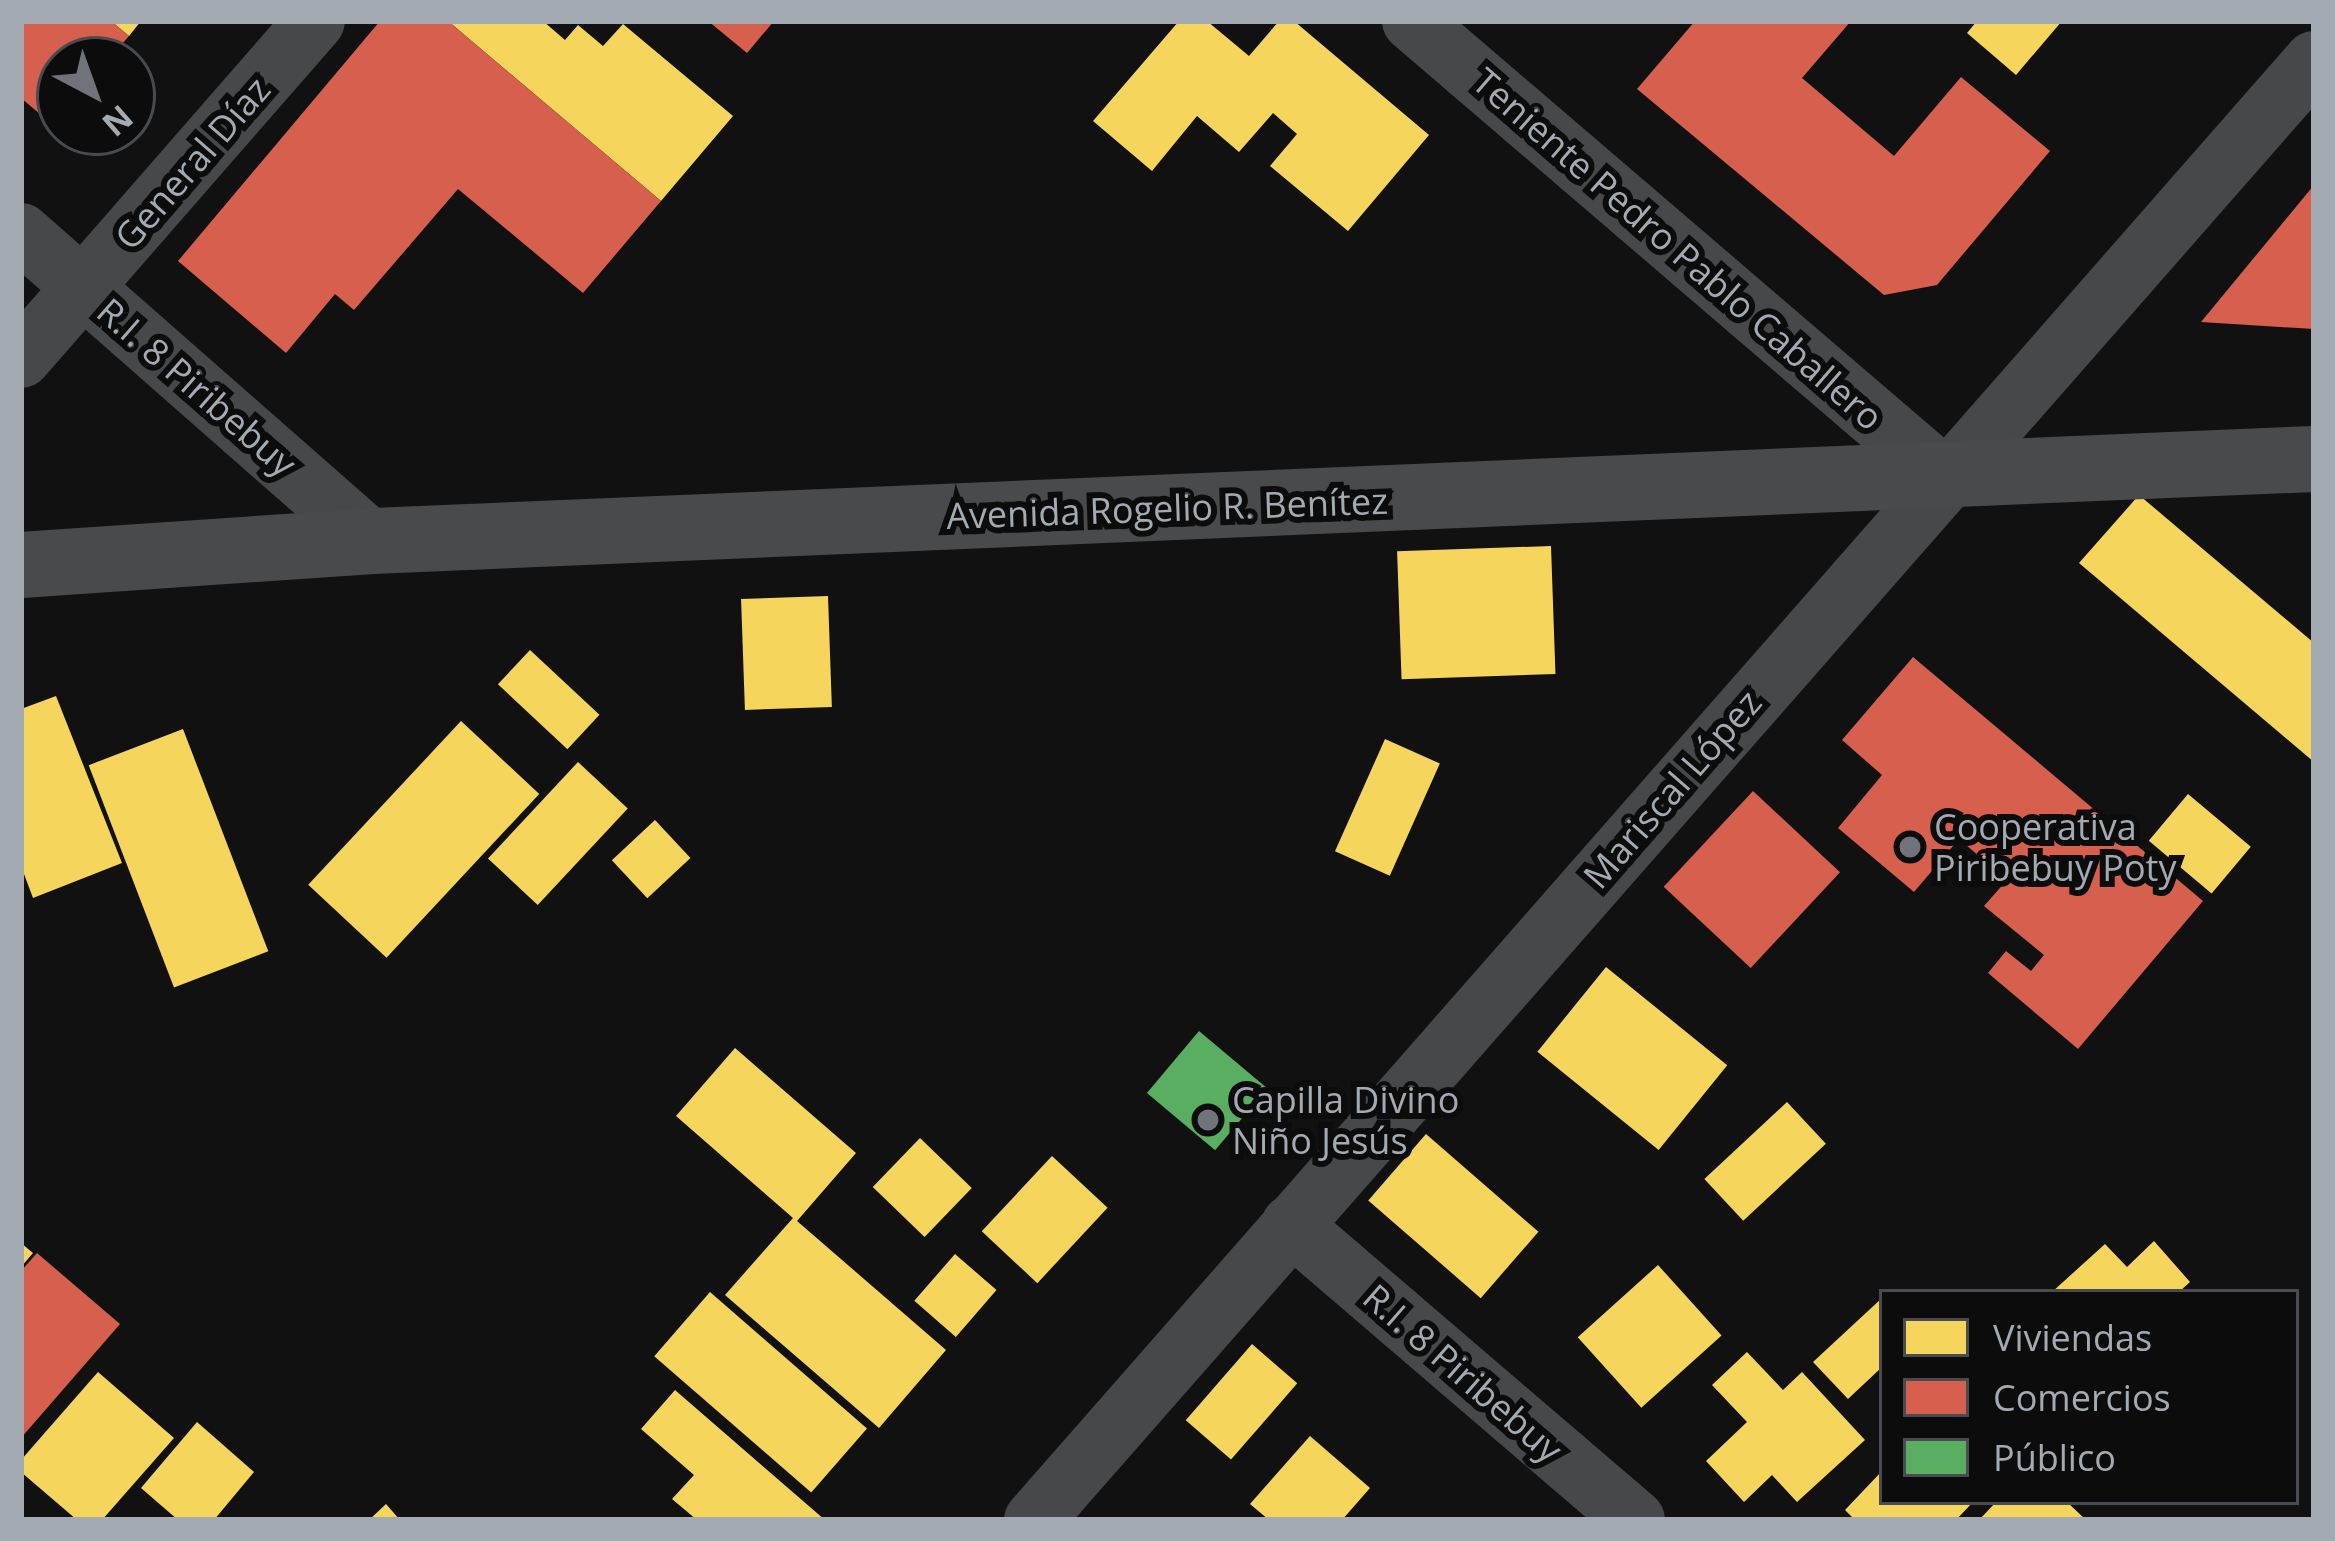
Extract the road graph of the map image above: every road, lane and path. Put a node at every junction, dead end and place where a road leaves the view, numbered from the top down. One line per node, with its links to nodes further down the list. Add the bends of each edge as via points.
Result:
1 (315, 21): 5 (street, General Díaz)
2 (1412, 21): 8 (street, Teniente Pedro Pablo Caballero)
3 (2314, 61): 8 (street, Mariscal López)
4 (21, 233): 5 (street, R.I. 8 Piribebuy)
5 (83, 287): 6 (street, General Díaz); 9 (street, R.I. 8 Piribebuy)
6 (21, 358)
7 (2314, 459): 8 (main road, Avenida Rogelio R. Benítez)
8 (1944, 477): 9 (main road, Avenida Rogelio R. Benítez); 11 (street, Mariscal López)
9 (372, 541): 10 (main road, Avenida Rogelio R. Benítez)
10 (21, 565)
11 (1291, 1225): 12 (street, Mariscal López); 13 (street, R.I. 8 Piribebuy)
12 (1034, 1520)
13 (1635, 1520)

